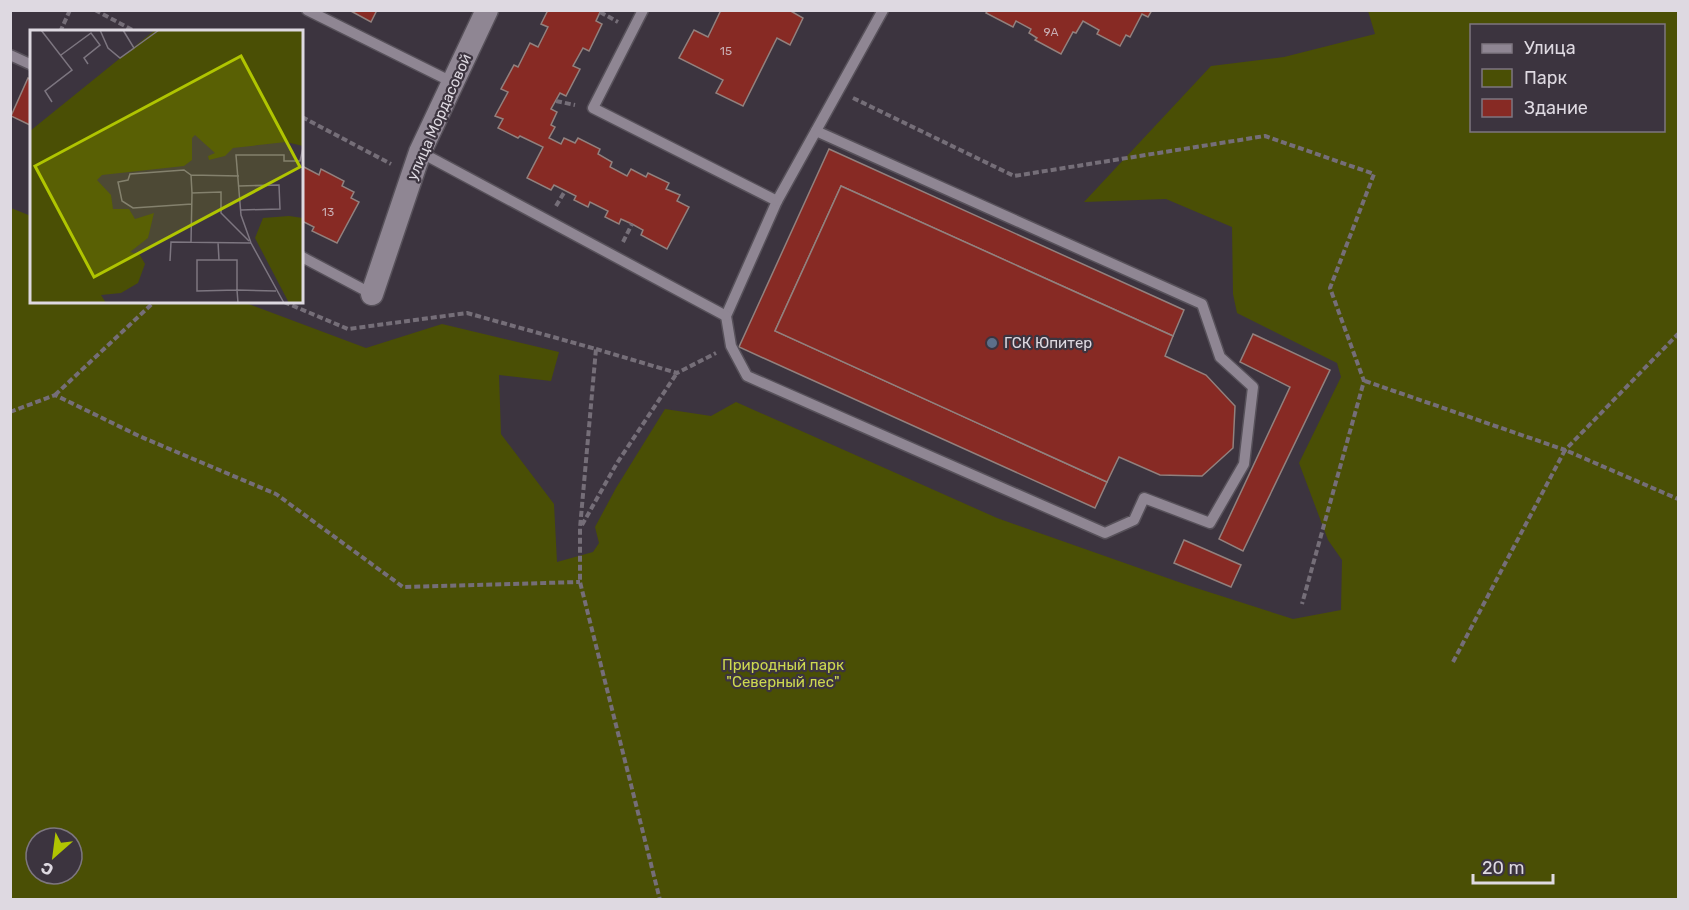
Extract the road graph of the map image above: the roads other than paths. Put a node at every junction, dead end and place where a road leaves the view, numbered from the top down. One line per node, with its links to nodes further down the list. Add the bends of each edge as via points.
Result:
1 (308, 10): 7 (lane)
2 (488, 10): 7 (street, улица Мордасовой)
3 (643, 10): 10 (lane, via 593,108)
4 (884, 10): 8 (lane)
5 (10, 55): 6 (lane)
6 (30, 64)
7 (454, 82): 9 (street, улица Мордасовой)
8 (816, 131): 10 (lane); 13 (lane, via 1202,304 1220,357 1253,387 1244,464 1210,523 1144,498 1134,520 1105,533 747,376 731,346)
9 (420, 152): 12 (street, улица Мордасовой); 13 (lane)
10 (777, 201): 13 (lane)
11 (303, 258): 12 (lane)
12 (372, 294)
13 (726, 316)

